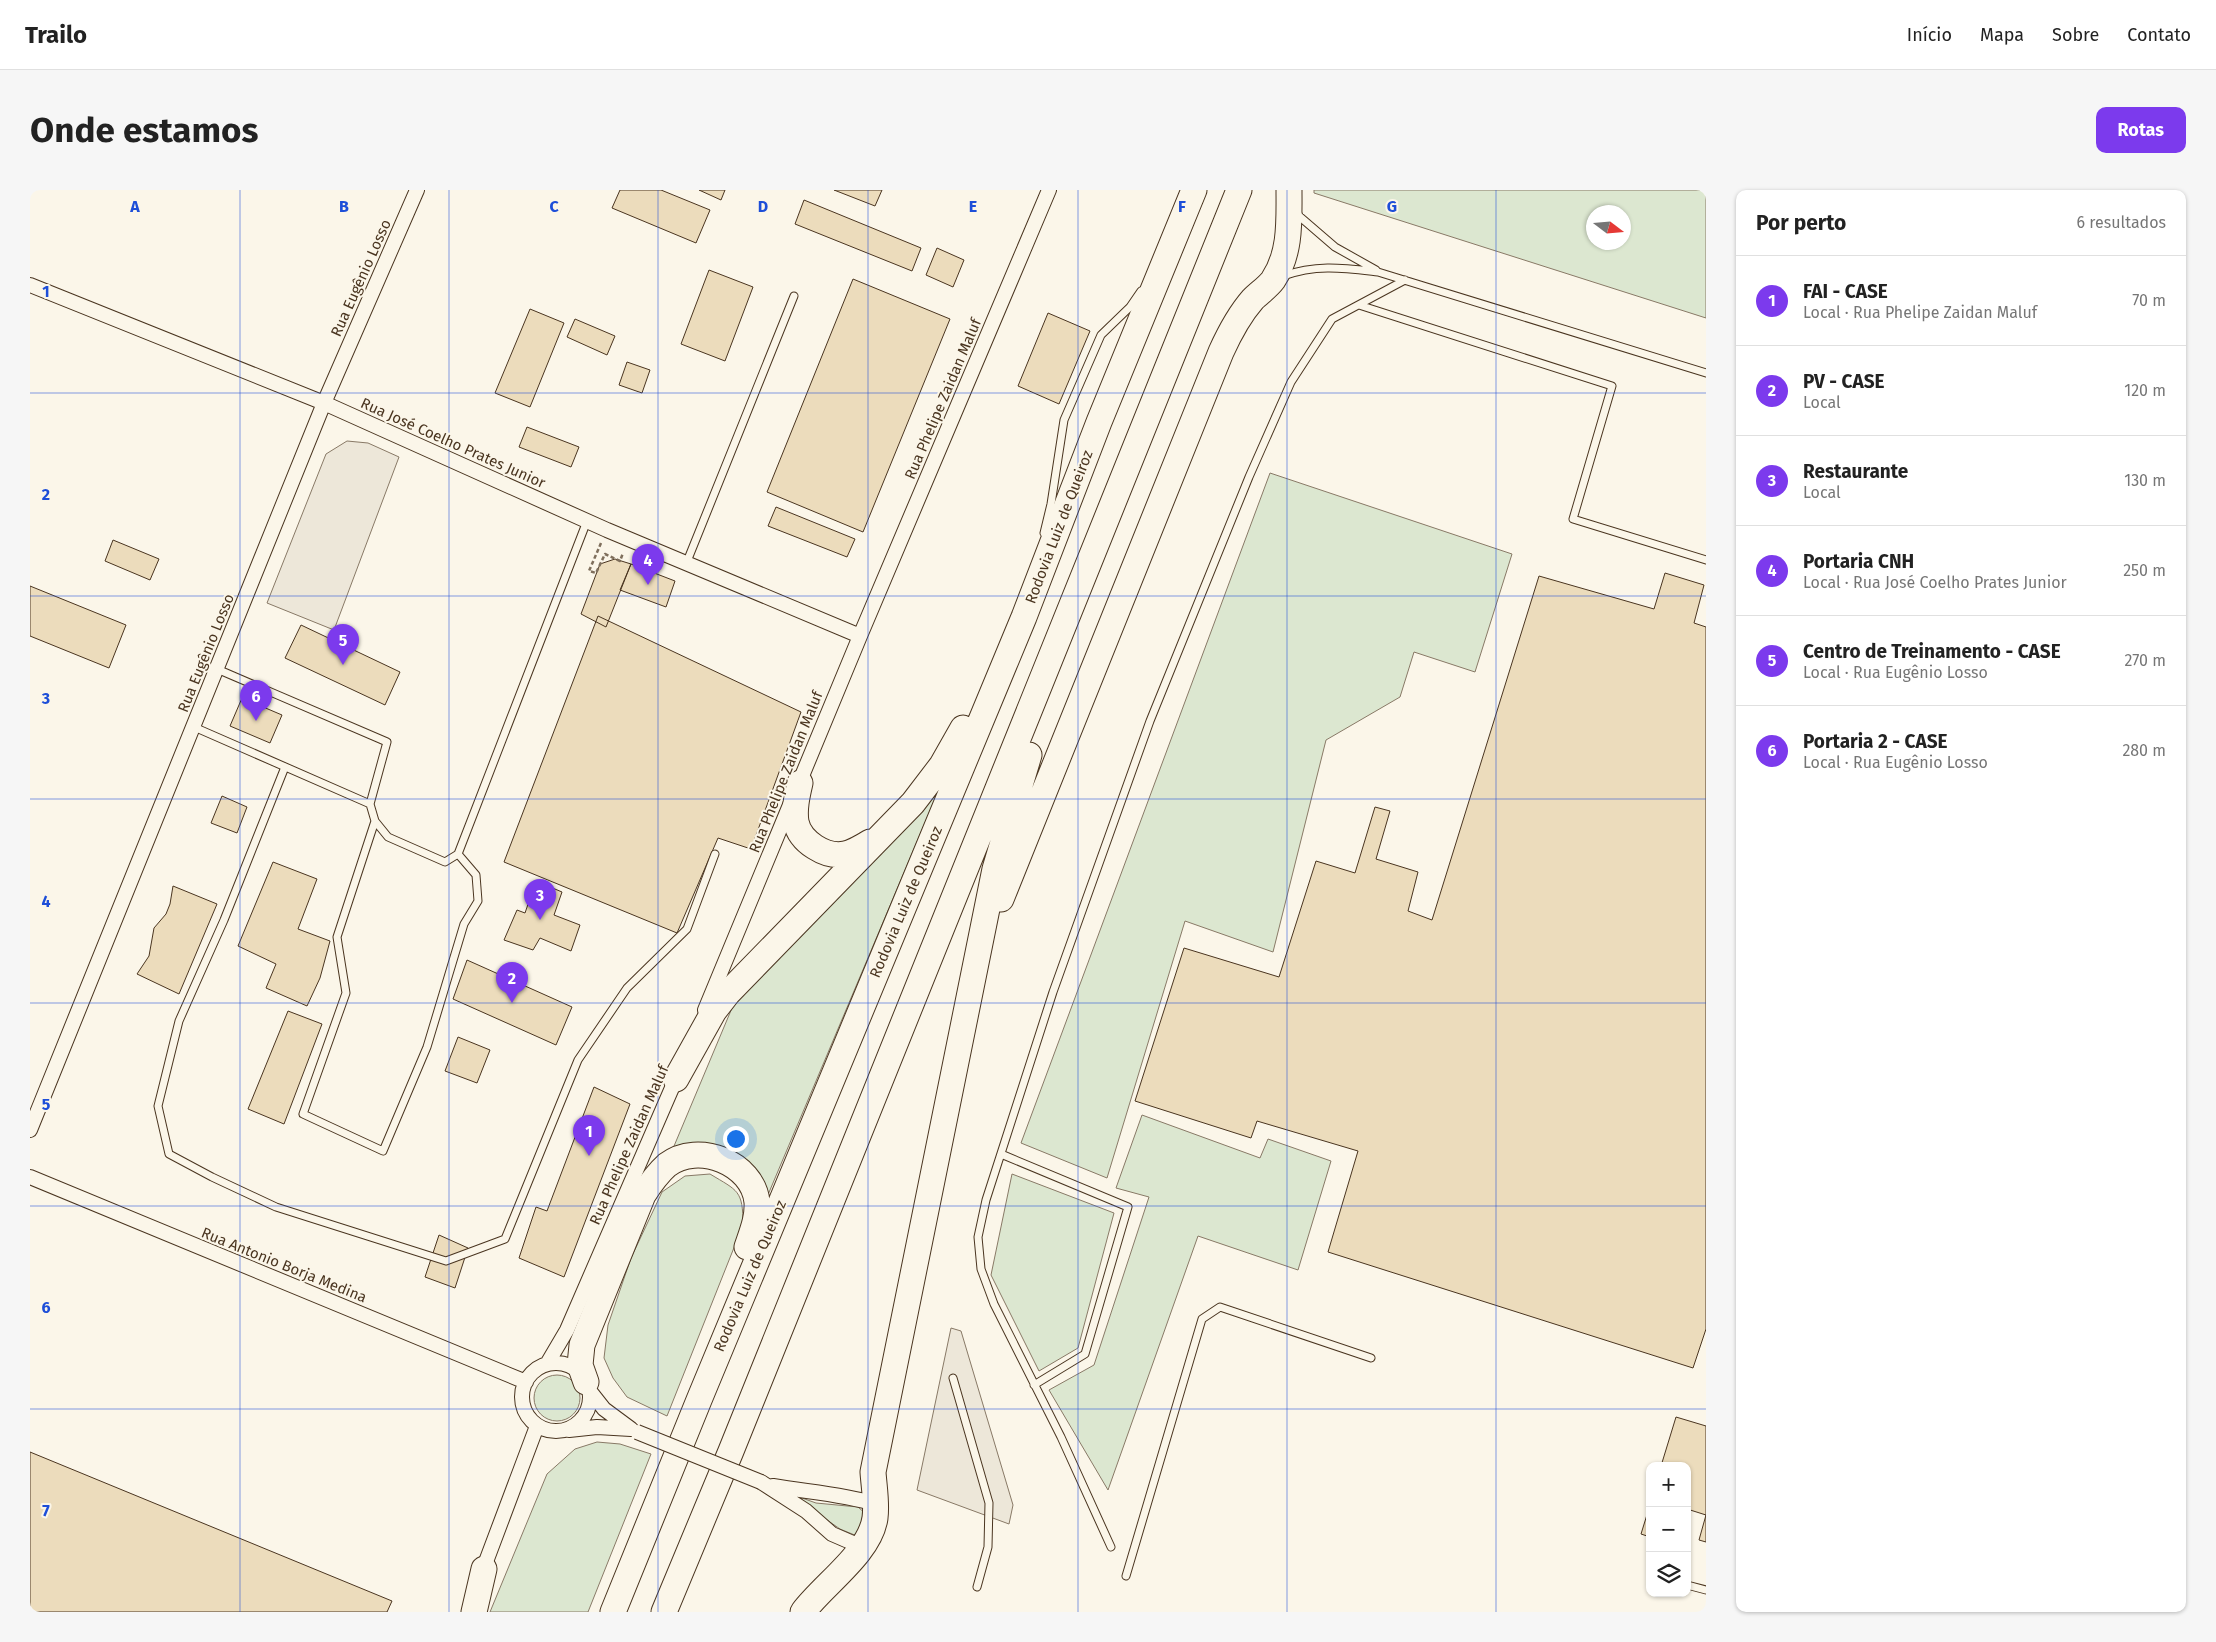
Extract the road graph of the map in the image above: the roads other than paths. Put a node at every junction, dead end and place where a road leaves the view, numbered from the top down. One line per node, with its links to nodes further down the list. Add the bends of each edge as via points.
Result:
1 (417, 190): 16 (street, Rua Eugênio Losso)
2 (1049, 190): 24 (street, Rua Phelipe Zaidan Maluf)
3 (1190, 190): 7 (lane)
4 (1194, 190): 23 (highway, Rodovia Luiz de Queiroz)
5 (1239, 190): 17 (highway)
6 (1290, 190): 8 (lane, via 1299,216 1317,233); 9 (highway, via 1289,232 1284,256)
7 (1153, 269)
8 (1378, 272): 9 (lane, via 1333,266 1302,270); 10 (lane)
9 (1272, 280): 34 (highway, via 1235,321 1221,352)
10 (1405, 280): 14 (lane); 15 (lane)
11 (30, 285): 16 (street, Rua José Coelho Prates Junior)
12 (1144, 286): 19 (lane, via 1130,308 1101,335 1064,420)
13 (794, 296): 22 (lane)
14 (1359, 305): 21 (lane, via 1612,386 1573,519); 37 (lane, via 1332,319 1291,382 1249,477 1150,721 1053,992)
15 (1706, 373)
16 (324, 403): 18 (street, Rua José Coelho Prates Junior); 25 (street, Rua Eugênio Losso)
17 (1131, 461): 34 (highway, via 1019,784 995,869); 63 (highway)
18 (587, 521): 22 (street, Rua José Coelho Prates Junior); 32 (lane)
19 (1042, 542)
20 (1040, 551): 23 (lane)
21 (1706, 560)
22 (686, 564): 24 (street, Rua José Coelho Prates Junior)
23 (1024, 617): 31 (highway, via 942,766 913,803); 45 (highway, Rodovia Luiz de Queiroz)
24 (860, 636): 28 (street, Rua Phelipe Zaidan Maluf)
25 (217, 669): 26 (street, Rua Eugênio Losso); 29 (lane, via 387,742)
26 (194, 727): 27 (lane); 36 (street, Rua Eugênio Losso)
27 (285, 767): 29 (lane); 33 (lane, via 224,920 179,1021 158,1106 169,1154 276,1207 446,1261 505,1238 578,1060 627,988 686,929)
28 (800, 783): 31 (highway, via 796,798 797,824 810,844 820,850 843,855 854,852); 35 (street, Rua Phelipe Zaidan Maluf)
29 (370, 804): 30 (lane)
30 (375, 821): 32 (lane, via 388,838 445,862); 32 (lane, via 337,937 346,993 303,1114 383,1152 427,1047 464,924 478,901 476,875)
31 (884, 832): 35 (highway, via 728,993 714,1011)
32 (458, 854)
33 (715, 854)
34 (978, 957): 51 (highway, via 873,1472)
35 (676, 1080): 40 (street, Rua Phelipe Zaidan Maluf, via 567,1330)
36 (30, 1130)
37 (1001, 1154): 43 (lane, via 978,1237 981,1269 994,1304); 43 (lane, via 1128,1206 1085,1354)
38 (30, 1178): 42 (street, Rua Antonio Borja Medina)
39 (1371, 1358): 55 (lane, via 1220,1307 1202,1319)
40 (547, 1364): 42 (street, via 531,1374); 44 (street, via 574,1368)
41 (953, 1378): 57 (lane, via 989,1503 988,1547)
42 (526, 1382): 46 (street, via 522,1400 524,1410)
43 (1034, 1385): 53 (lane)
44 (587, 1386): 45 (highway, via 580,1365 582,1345 644,1196 654,1178 668,1164 681,1158 712,1156 742,1172 752,1186 757,1218); 47 (street, via 590,1400 582,1419); 48 (street, via 604,1409)
45 (699, 1400): 50 (highway, Rodovia Luiz de Queiroz)
46 (537, 1426): 47 (street, via 548,1431); 54 (street)
47 (565, 1430): 48 (street, via 598,1427)
48 (634, 1430): 49 (street, bridge)
49 (763, 1483): 51 (street, via 847,1496); 52 (street, via 806,1511 832,1534)
50 (658, 1502): 61 (highway); 62 (highway, Rodovia Luiz de Queiroz)
51 (876, 1504): 52 (highway, via 873,1529)
52 (862, 1547): 64 (highway)
53 (1111, 1547)
54 (484, 1569): 59 (street); 60 (highway)
55 (1126, 1576)
56 (1691, 1586): 58 (lane)
57 (977, 1587)
58 (1706, 1590)
59 (465, 1612)
60 (474, 1612)
61 (602, 1612)
62 (613, 1612)
63 (664, 1612)
64 (803, 1612)

